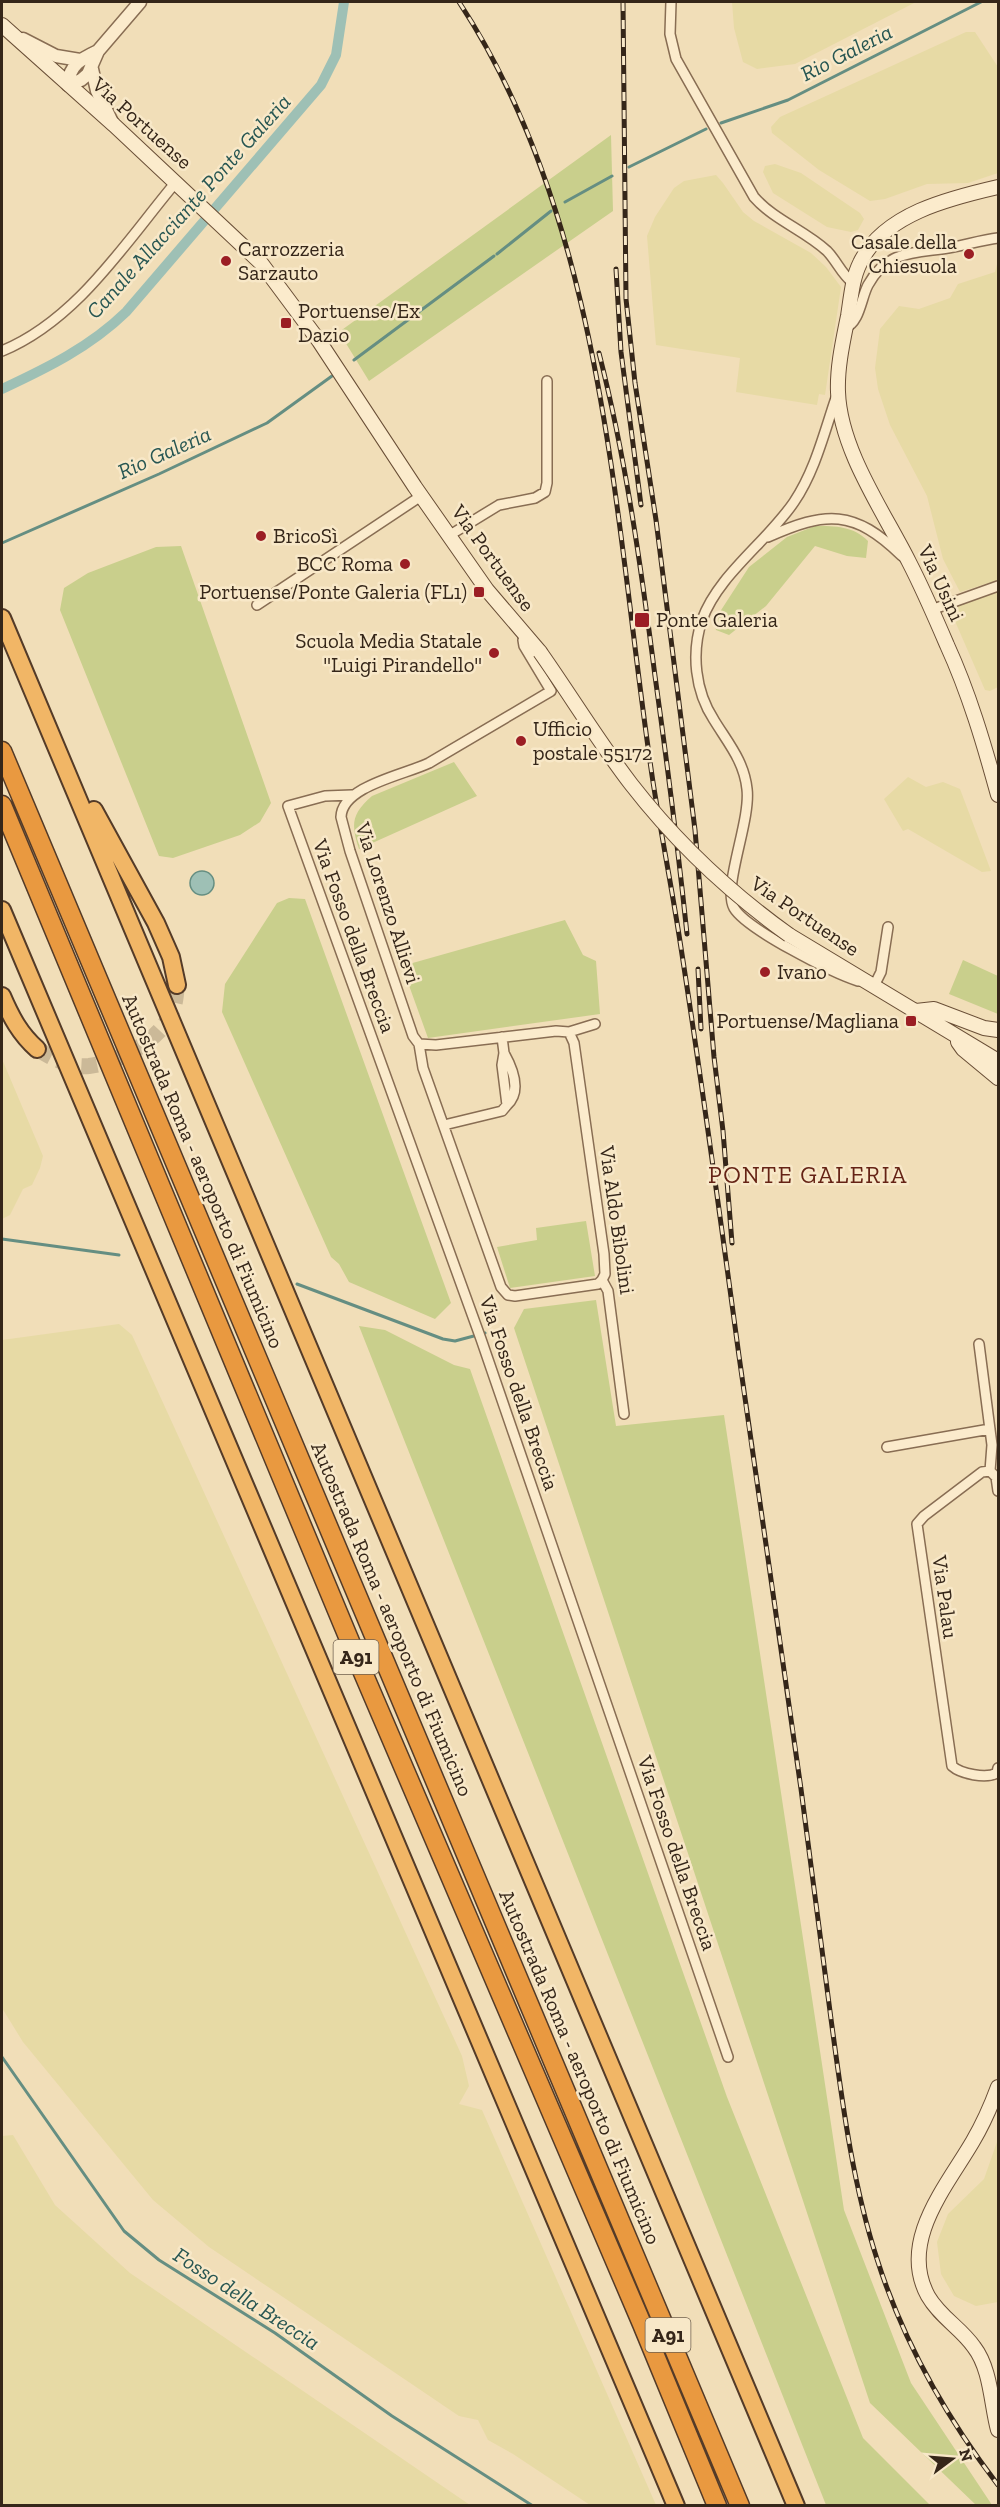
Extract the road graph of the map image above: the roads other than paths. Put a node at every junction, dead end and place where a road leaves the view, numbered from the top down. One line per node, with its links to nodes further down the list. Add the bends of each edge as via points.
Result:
1 (140, 2): 4 (street)
2 (671, 2): 12 (street, via 670,34 676,59 754,197 827,251)
3 (5, 28): 5 (street, via 56,56); 7 (main road, Via Portuense)
4 (98, 51): 5 (street); 6 (street)
5 (80, 60): 7 (street, via 71,70)
6 (92, 69): 7 (street, via 81,80); 8 (street, via 99,98)
7 (68, 85): 8 (main road, Via Portuense)
8 (114, 125): 9 (main road, Via Portuense)
9 (176, 182): 14 (street, via 74,304 46,327); 17 (main road, Via Portuense, via 261,263 319,341)
10 (999, 187): 12 (main road, Via Usini, via 930,207 891,228 865,254)
11 (999, 238): 13 (street, via 910,252 893,259 871,281 855,321)
12 (854, 284): 13 (main road, Via Usini)
13 (846, 328): 16 (main road, Via Usini)
14 (2, 351)
15 (547, 381): 18 (street, via 544,492 538,497 499,505)
16 (838, 393): 19 (street, via 805,483); 20 (main road, Via Usini, via 849,441)
17 (421, 496): 18 (main road, Via Portuense); 22 (street)
18 (450, 535): 25 (main road, Via Portuense)
19 (765, 538): 20 (street, via 808,520 839,519 876,534); 34 (street, via 713,598 702,620 696,653 704,700 739,757 746,785 746,820 730,883 730,900 746,922 820,966)
20 (910, 564): 23 (main road, Via Usini)
21 (999, 586): 23 (street)
22 (257, 605)
23 (931, 610): 29 (main road, Via Usini, via 965,687)
24 (2, 621): 26 (highway)
25 (525, 636): 28 (street, Via Lorenzo Allievi, via 524,646 551,691 429,763); 34 (main road, Via Portuense, bridge, via 666,826 731,890 789,935)
26 (51, 734): 33 (highway, via 63,747 156,923 171,957); 61 (highway)
27 (2, 751): 60 (highway, Autostrada Roma - aeroporto di Fiumicino / A91)
28 (352, 795): 42 (street, Via Lorenzo Allievi, via 341,812 346,838); 55 (street, Via Fosso della Breccia, via 325,796 288,807 478,1329)
29 (999, 795)
30 (2, 805): 59 (highway, Autostrada Roma - aeroporto di Fiumicino / A91, via 361,1668)
31 (2, 910): 58 (highway)
32 (888, 927): 34 (street, via 881,972)
33 (177, 985)
34 (874, 986): 36 (main road, Via Portuense)
35 (2, 996): 43 (highway, via 13,1020)
36 (916, 1011): 38 (main road, via 934,1009); 40 (main road, Via Portuense)
37 (595, 1024): 39 (street)
38 (999, 1030)
39 (569, 1032): 41 (street); 47 (street, Via Aldo Bibolini, via 574,1043 604,1254)
40 (952, 1033): 44 (main road, Via Portuense); 45 (main road, via 963,1050)
41 (502, 1037): 42 (street); 46 (street, via 507,1105 502,1111)
42 (419, 1044): 46 (street, Via Lorenzo Allievi, via 420,1058)
43 (37, 1049)
44 (999, 1061)
45 (999, 1078)
46 (444, 1125): 47 (street, Via Lorenzo Allievi, via 501,1287 508,1295 598,1284)
47 (602, 1280): 49 (street, Via Aldo Bibolini, via 608,1291)
48 (979, 1344): 50 (street)
49 (624, 1414)
50 (990, 1429): 51 (street); 52 (street)
51 (887, 1447)
52 (990, 1471): 53 (street, via 996,1477); 54 (street, Via Palau, via 982,1472 917,1524 952,1766 987,1776)
53 (999, 1491)
54 (998, 1770)
55 (728, 2058)
56 (999, 2087): 57 (main road, via 973,2141 934,2204 922,2236 920,2259 922,2280 932,2302 978,2353)
57 (999, 2430)
58 (676, 2505)
59 (717, 2505)
60 (740, 2505)
61 (796, 2505)

